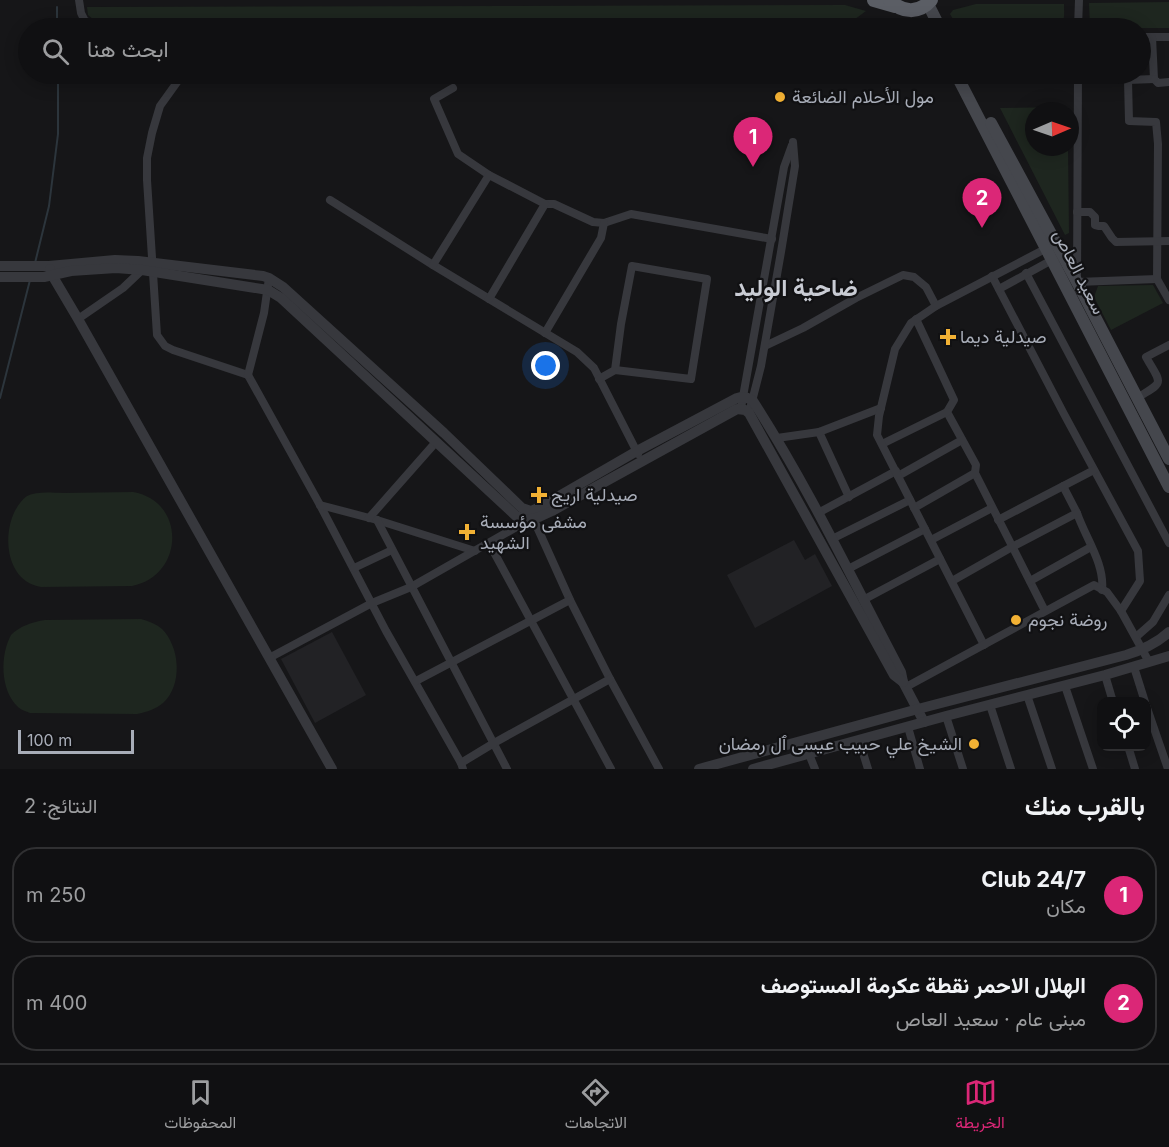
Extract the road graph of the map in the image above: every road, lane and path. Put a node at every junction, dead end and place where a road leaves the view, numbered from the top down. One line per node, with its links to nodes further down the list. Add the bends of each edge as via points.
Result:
1 (79, 0): 6 (street)
2 (873, 0): 4 (highway)
3 (1079, 0): 8 (street)
4 (892, 3): 5 (highway, via 904,10)
5 (927, 4): 7 (main road)
6 (84, 18)
7 (935, 18)
8 (1078, 18)
9 (1152, 37): 10 (street); 12 (street)
10 (1169, 37)
11 (1151, 79): 12 (street)
12 (1154, 79): 13 (street, via 1158,83)
13 (1169, 82)
14 (176, 84): 31 (street, via 160,106 147,158)
15 (961, 84): 28 (main road, سعيد العاص)
16 (969, 84): 37 (main road)
17 (1078, 84): 23 (street)
18 (1128, 84): 26 (street, via 1129,121 1157,124)
19 (453, 88): 20 (street, via 434,99 458,154)
20 (489, 175): 22 (street); 29 (street)
21 (330, 200): 29 (street)
22 (545, 204): 24 (street); 40 (street)
23 (1077, 212): 26 (street, via 1090,212 1095,225 1104,226 1116,242); 37 (street)
24 (604, 223): 25 (street, via 631,214); 45 (street, via 601,238)
25 (772, 240): 47 (street, via 784,167 793,142 795,166); 52 (street)
26 (1157, 241): 27 (street); 36 (street)
27 (1169, 241)
28 (1050, 254): 33 (street); 34 (street); 67 (main road, سعيد العاص)
29 (433, 265): 40 (street)
30 (0, 266): 32 (street)
31 (148, 268): 32 (street, via 115,260); 38 (street, via 252,275); 43 (street); 49 (street, via 156,335 165,346)
32 (50, 270): 35 (street, via 44,277); 43 (street)
33 (1026, 273): 39 (street); 81 (street)
34 (992, 276): 39 (street); 42 (street)
35 (0, 277)
36 (1157, 279): 37 (street); 41 (street)
37 (1077, 282): 51 (main road)
38 (269, 284): 49 (street); 59 (street); 74 (street, via 283,287)
39 (999, 289): 63 (street)
40 (489, 299): 45 (street)
41 (1169, 299)
42 (936, 306): 44 (street); 47 (street, via 926,287 915,277 903,274)
43 (78, 319): 105 (street)
44 (916, 319): 53 (street, via 895,349); 55 (street, via 954,400)
45 (545, 333): 50 (street, via 577,352)
46 (1169, 345): 51 (street, via 1146,357 1158,384)
47 (765, 346): 52 (street)
48 (615, 370): 48 (street, via 691,380 707,279 632,266); 50 (street)
49 (248, 375): 70 (street)
50 (599, 378): 61 (street)
51 (1137, 398): 62 (main road)
52 (748, 399): 54 (street); 57 (street); 61 (street, via 737,398)
53 (881, 408): 56 (street); 60 (street, via 877,435)
54 (745, 411): 61 (street, via 738,409); 112 (street, via 894,675)
55 (947, 412): 58 (street); 60 (street)
56 (819, 432): 57 (street); 68 (street)
57 (777, 438): 72 (street)
58 (962, 440): 64 (street, via 976,465); 65 (street)
59 (436, 442): 74 (street, via 516,516); 75 (street)
60 (882, 444): 65 (street)
61 (639, 456): 74 (street, via 540,507)
62 (1169, 459)
63 (1094, 470): 66 (street); 98 (street, via 1138,551 1140,581)
64 (975, 473): 69 (street); 71 (street)
65 (897, 474): 68 (street); 69 (street)
66 (1063, 486): 73 (street); 76 (street)
67 (1169, 487)
68 (849, 497): 72 (street)
69 (912, 504): 77 (street); 78 (street)
70 (320, 505): 75 (street); 87 (street)
71 (992, 508): 76 (street); 79 (street)
72 (818, 513): 78 (street)
73 (1077, 513): 82 (street); 83 (street)
74 (530, 516): 80 (street); 94 (street)
75 (373, 519): 84 (street); 85 (street)
76 (998, 520): 82 (street)
77 (925, 529): 79 (street); 88 (street)
78 (832, 539): 88 (street)
79 (931, 540): 86 (street)
80 (489, 543): 85 (street); 99 (street)
81 (1169, 543)
82 (1012, 547): 89 (street); 90 (street)
83 (1091, 547): 90 (street); 92 (street, via 1100,567)
84 (392, 550): 87 (street); 91 (street)
85 (475, 551): 91 (street)
86 (940, 559): 89 (street); 95 (street)
87 (354, 568): 96 (street)
88 (848, 569): 95 (street)
89 (952, 581): 102 (street)
90 (1030, 581): 97 (street)
91 (411, 587): 96 (street); 107 (street)
92 (1102, 590): 97 (street, via 1094,585); 98 (street)
93 (1169, 595): 101 (street, via 1153,622)
94 (570, 600): 99 (street); 110 (street)
95 (863, 600): 112 (street)
96 (372, 603): 105 (street); 111 (street)
97 (1045, 611): 102 (street)
98 (1121, 611): 101 (street)
99 (531, 621): 107 (street); 117 (street)
100 (1169, 632): 103 (street)
101 (1136, 637): 103 (street)
102 (984, 645): 112 (street)
103 (1143, 650): 106 (street); 119 (street)
104 (1169, 656): 106 (street)
105 (269, 658): 130 (street)
106 (1149, 662): 108 (street)
107 (451, 663): 111 (street); 125 (street)
108 (1134, 667): 109 (street); 116 (street)
109 (1105, 675): 113 (street); 115 (street)
110 (610, 679): 117 (street); 133 (street)
111 (416, 681): 128 (street)
112 (904, 685): 119 (street)
113 (1065, 686): 114 (street); 141 (street)
114 (1027, 695): 118 (street); 140 (street)
115 (1112, 697)
116 (1144, 697)
117 (574, 699): 125 (street); 132 (street)
118 (990, 705): 120 (street); 139 (street)
119 (918, 709): 122 (street); 134 (street)
120 (946, 716): 122 (street); 138 (street)
121 (1151, 719): 143 (street)
122 (924, 722): 123 (street)
123 (908, 727): 124 (street); 137 (street)
124 (859, 740): 127 (street); 136 (street)
125 (494, 743): 128 (street); 131 (street)
126 (1129, 751): 142 (street)
127 (809, 754): 129 (street); 135 (street)
128 (462, 766)
129 (758, 768)
130 (332, 769)
131 (507, 769)
132 (611, 769)
133 (659, 769)
134 (699, 769)
135 (814, 769)
136 (868, 769)
137 (920, 769)
138 (963, 769)
139 (1011, 769)
140 (1052, 769)
141 (1093, 769)
142 (1135, 769)
143 (1167, 769)

